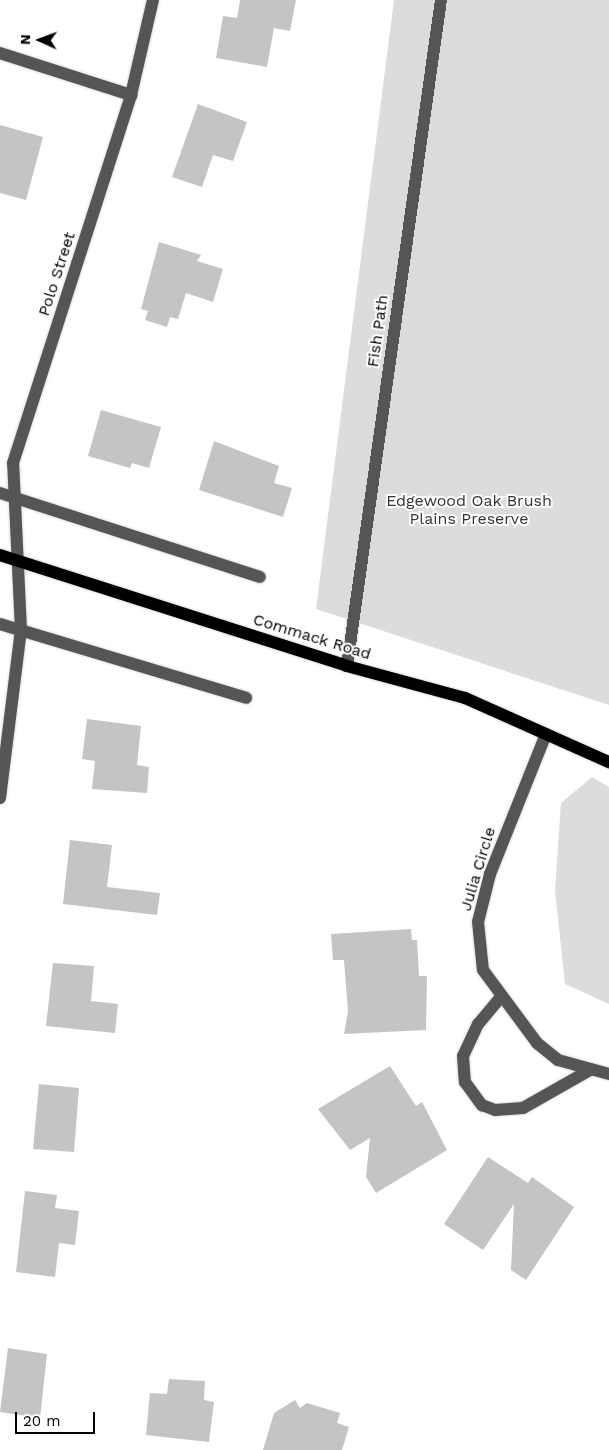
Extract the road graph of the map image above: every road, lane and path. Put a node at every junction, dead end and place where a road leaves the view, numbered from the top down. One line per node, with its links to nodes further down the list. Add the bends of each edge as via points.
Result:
1 (153, 0): 4 (street, Polo Street)
2 (441, 0): 12 (street, Fish Path)
3 (0, 54): 4 (street)
4 (132, 95): 6 (street, Polo Street, via 13,463)
5 (0, 493): 6 (street)
6 (15, 497): 8 (street, Polo Street); 9 (street)
7 (0, 555): 8 (main road, Commack Road)
8 (18, 560): 11 (street, Polo Street); 12 (main road, Commack Road)
9 (260, 577)
10 (0, 624): 11 (street)
11 (21, 630): 13 (street); 16 (street, Polo Street)
12 (347, 666): 14 (main road, Commack Road, via 465,698)
13 (246, 698)
14 (546, 734): 15 (main road, Commack Road); 17 (street, Julia Circle, via 499,844 478,922 483,970)
15 (609, 762)
16 (0, 798)
17 (500, 998): 18 (street, Julia Circle, via 536,1043 558,1060); 18 (street, via 478,1024 463,1056 465,1082 482,1105 506,1111 523,1108)
18 (590, 1070): 19 (street, Julia Circle)
19 (609, 1074)

